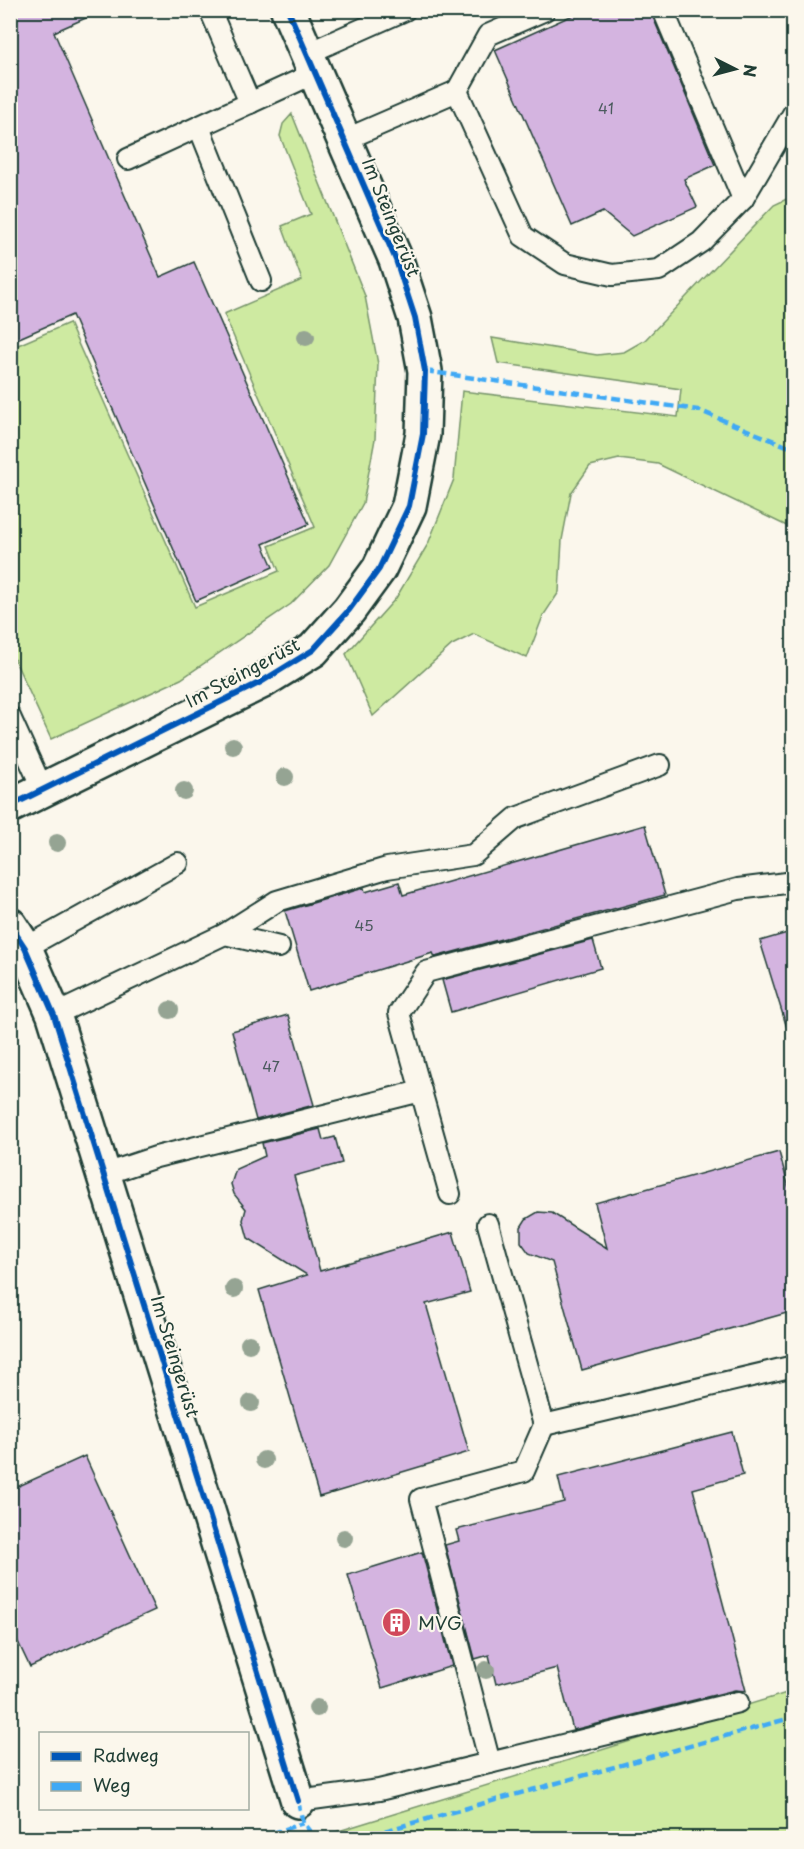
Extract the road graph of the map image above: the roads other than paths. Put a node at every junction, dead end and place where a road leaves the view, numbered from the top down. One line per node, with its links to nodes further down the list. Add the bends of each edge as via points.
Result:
1 (210, 10): 8 (lane)
2 (288, 10): 6 (street, Im Steingerüst)
3 (405, 10): 6 (lane)
4 (545, 10): 7 (lane, via 488,35)
5 (663, 10): 13 (lane)
6 (311, 63): 8 (lane); 11 (street, Im Steingerüst)
7 (458, 91): 11 (lane); 13 (lane, via 523,236 565,264 612,275 659,270 701,242)
8 (250, 103): 10 (lane)
9 (794, 112): 13 (lane)
10 (199, 127): 12 (lane); 14 (lane)
11 (344, 140): 17 (street, Im Steingerüst, via 396,260 415,318 425,370 423,434 409,506 379,569 313,650 261,682)
12 (128, 159)
13 (743, 200)
14 (261, 281)
15 (10, 717): 17 (lane)
16 (660, 765): 21 (lane, via 516,818 473,855 387,868 277,901)
17 (43, 790): 18 (street, Im Steingerüst)
18 (10, 806)
19 (178, 863): 22 (lane)
20 (794, 882): 25 (lane, via 738,889 426,972 399,1013)
21 (225, 934): 23 (lane); 24 (lane)
22 (18, 937): 24 (street, Im Steingerüst)
23 (279, 947)
24 (54, 1014): 26 (street, Im Steingerüst)
25 (421, 1091): 26 (lane, via 156,1157); 27 (lane)
26 (105, 1174): 33 (street, Im Steingerüst)
27 (450, 1194)
28 (488, 1224): 30 (lane)
29 (794, 1366): 30 (lane)
30 (544, 1425): 32 (lane, via 525,1470 421,1499)
31 (738, 1702): 32 (lane)
32 (490, 1762): 33 (lane, via 379,1790)
33 (298, 1801)

